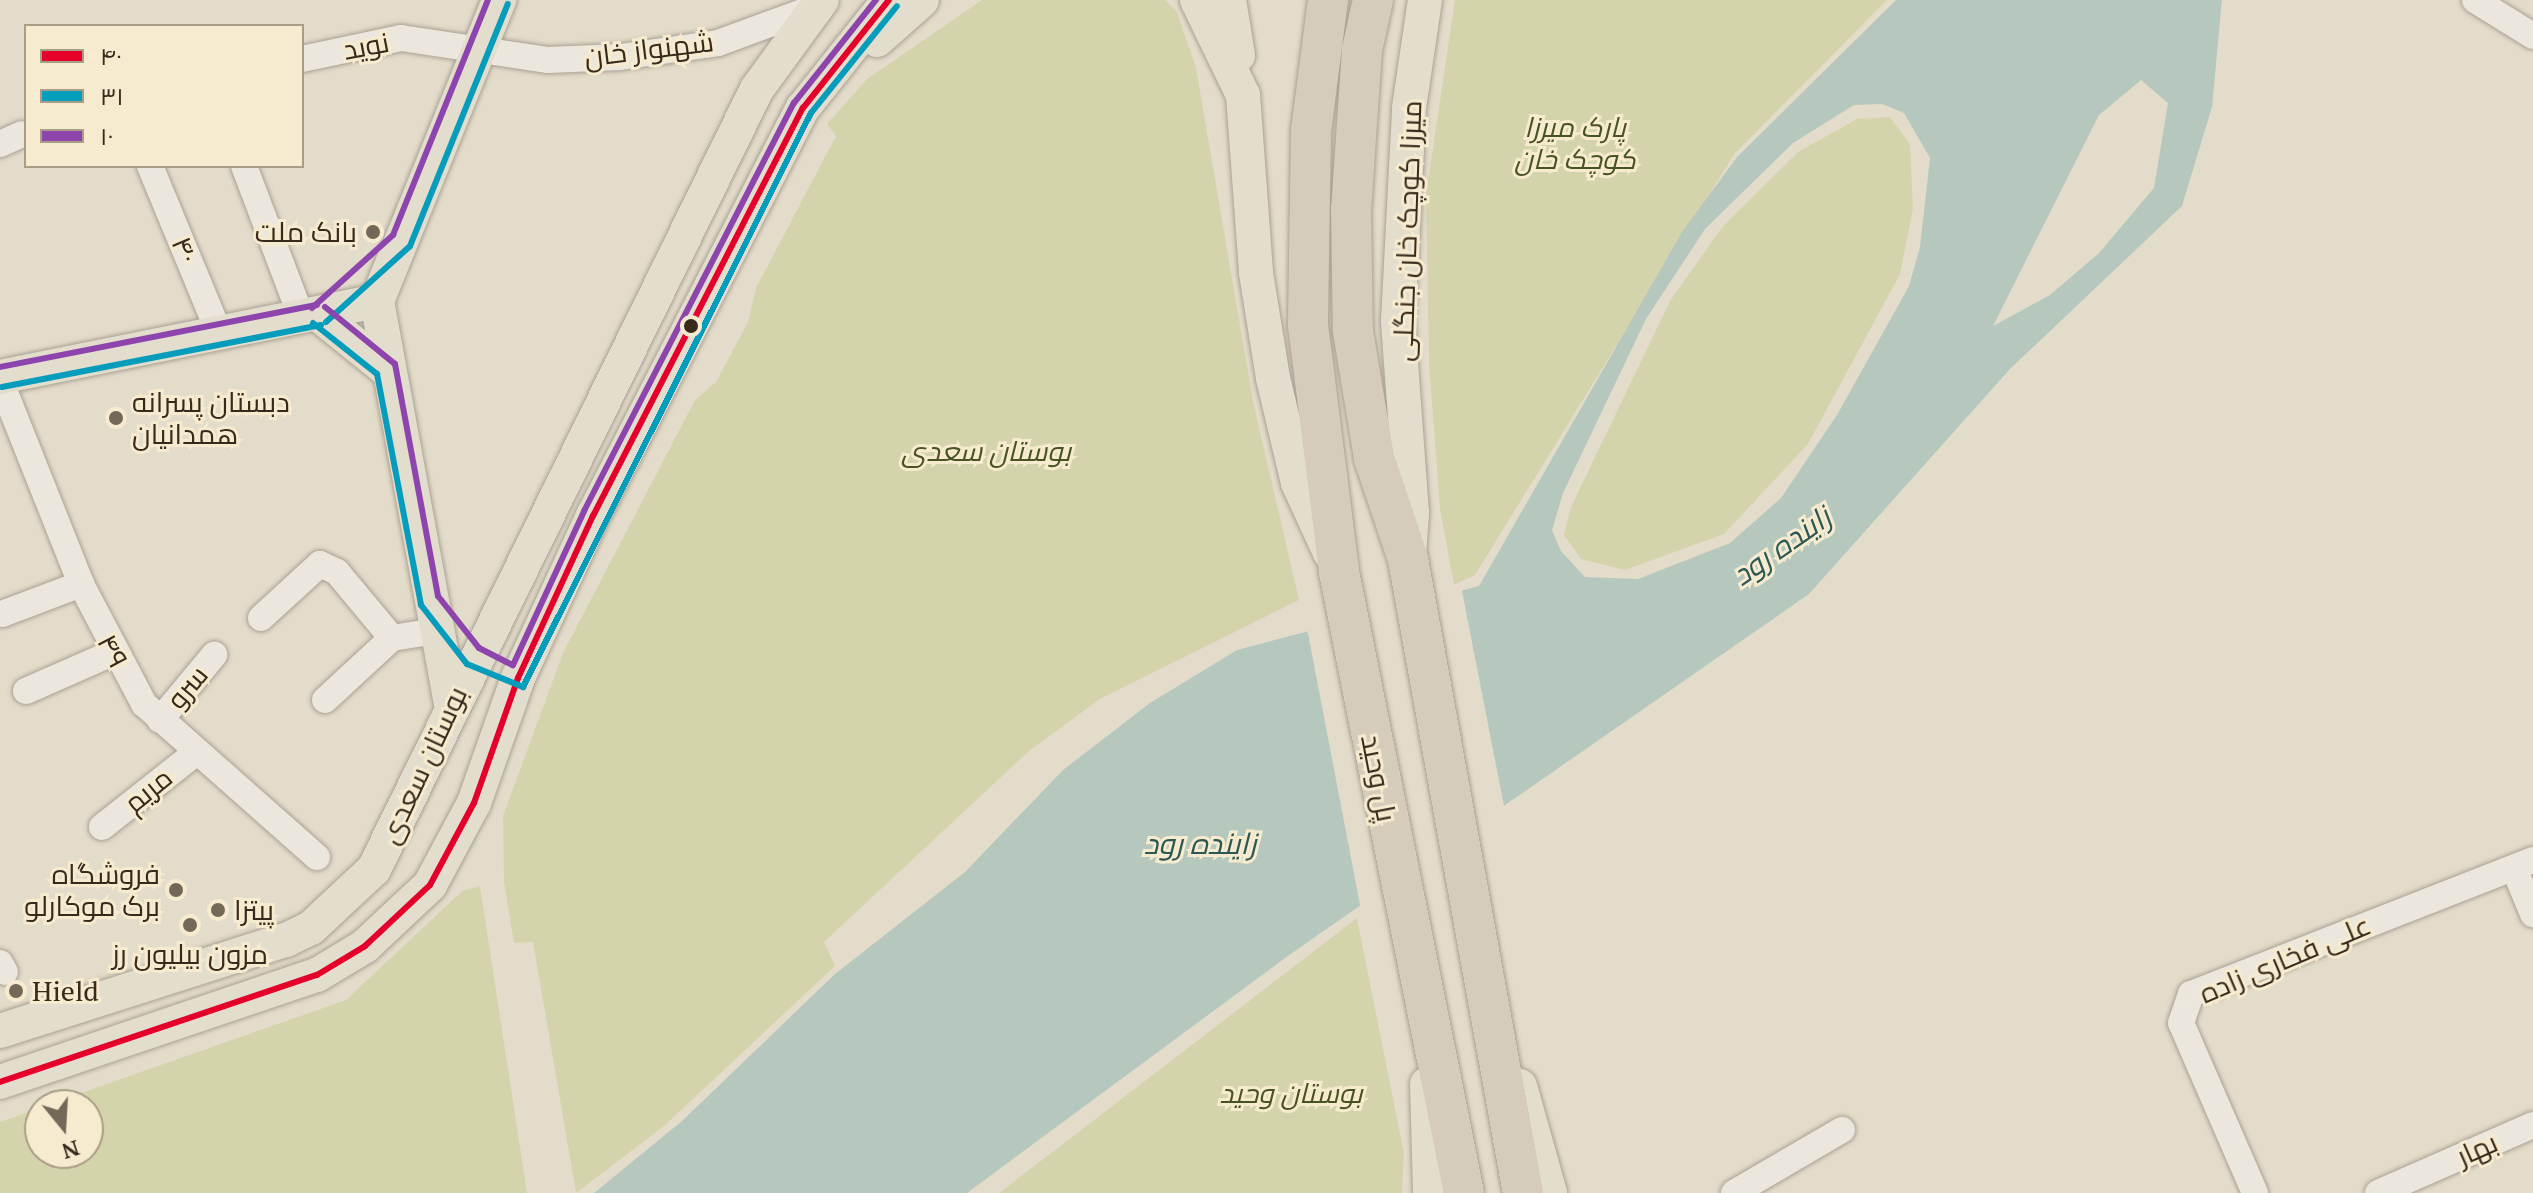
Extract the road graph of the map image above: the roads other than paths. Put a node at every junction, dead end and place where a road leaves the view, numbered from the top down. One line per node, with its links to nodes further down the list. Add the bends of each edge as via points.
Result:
1 (499, 0): 12 (main road)
2 (889, 0): 15 (main road, بوستان سعدی)
3 (922, 0): 15 (main road)
4 (1197, 0): 14 (main road)
5 (1328, 0): 25 (highway, پل وحید, via 1308,177 1308,325)
6 (1373, 0): 24 (highway, via 1362,50 1353,182 1353,331 1374,458)
7 (1425, 0): 24 (main road, میرزا کوچک خان جنگلی, via 1409,108 1398,321 1412,513)
8 (2475, 0): 11 (street)
9 (819, 4): 12 (street, شهنواز خان, via 718,43 632,56 548,60); 33 (main road, بوستان سعدی, via 757,89)
10 (1233, 7): 14 (main road)
11 (2533, 36)
12 (478, 51): 13 (street, نوید, via 401,38); 18 (main road)
13 (304, 59)
14 (1243, 95): 25 (main road, via 1256,273 1273,378 1298,483)
15 (803, 108): 34 (main road, بوستان سعدی, via 593,516)
16 (151, 168): 21 (street, ۴۰)
17 (245, 168): 20 (street)
18 (401, 241): 19 (main road); 20 (main road)
19 (377, 301): 20 (main road); 22 (main road)
20 (311, 317): 21 (main road); 22 (main road)
21 (220, 335): 23 (main road)
22 (386, 369): 28 (main road)
23 (0, 379): 26 (street, ۴۹)
24 (1408, 559): 44 (highway)
25 (1339, 572): 45 (highway, پل وحید)
26 (81, 584): 27 (street); 31 (street, ۴۹)
27 (2, 614)
28 (432, 615): 30 (street); 33 (main road); 37 (main road)
29 (261, 618): 30 (street, via 320,564 337,572)
30 (392, 638): 36 (street)
31 (112, 653): 35 (street); 38 (street, ۴۹)
32 (214, 655): 38 (street, سرو)
33 (473, 656): 34 (main road); 37 (main road, بوستان سعدی)
34 (518, 678): 48 (main road, بوستان سعدی, via 474,803 430,885 365,946 317,975)
35 (26, 691)
36 (325, 700)
37 (451, 704): 46 (main road, بوستان سعدی, via 374,869 311,928)
38 (160, 720): 39 (street, ۴۹)
39 (194, 754): 40 (street, مریم); 41 (street, ۴۹)
40 (102, 827)
41 (317, 857)
42 (2524, 864): 43 (street); 58 (street, علی فخاری زاده, via 2191,994 2181,1023)
43 (2533, 914)
44 (1487, 971): 55 (highway); 56 (main road)
45 (1418, 984): 53 (main road); 54 (highway, پل وحید)
46 (88, 1002): 47 (main road, بوستان سعدی); 48 (main road, via 77,1014 77,1030 87,1043)
47 (14, 1026): 49 (main road, via 43,1043)
48 (102, 1046): 49 (main road, بوستان سعدی)
49 (39, 1069): 50 (main road, بوستان سعدی)
50 (0, 1082)
51 (2533, 1125): 59 (street, بهار)
52 (1842, 1130): 57 (street)
53 (1430, 1193)
54 (1464, 1193)
55 (1523, 1193)
56 (1550, 1193)
57 (1734, 1193)
58 (2255, 1193)
59 (2378, 1193)

